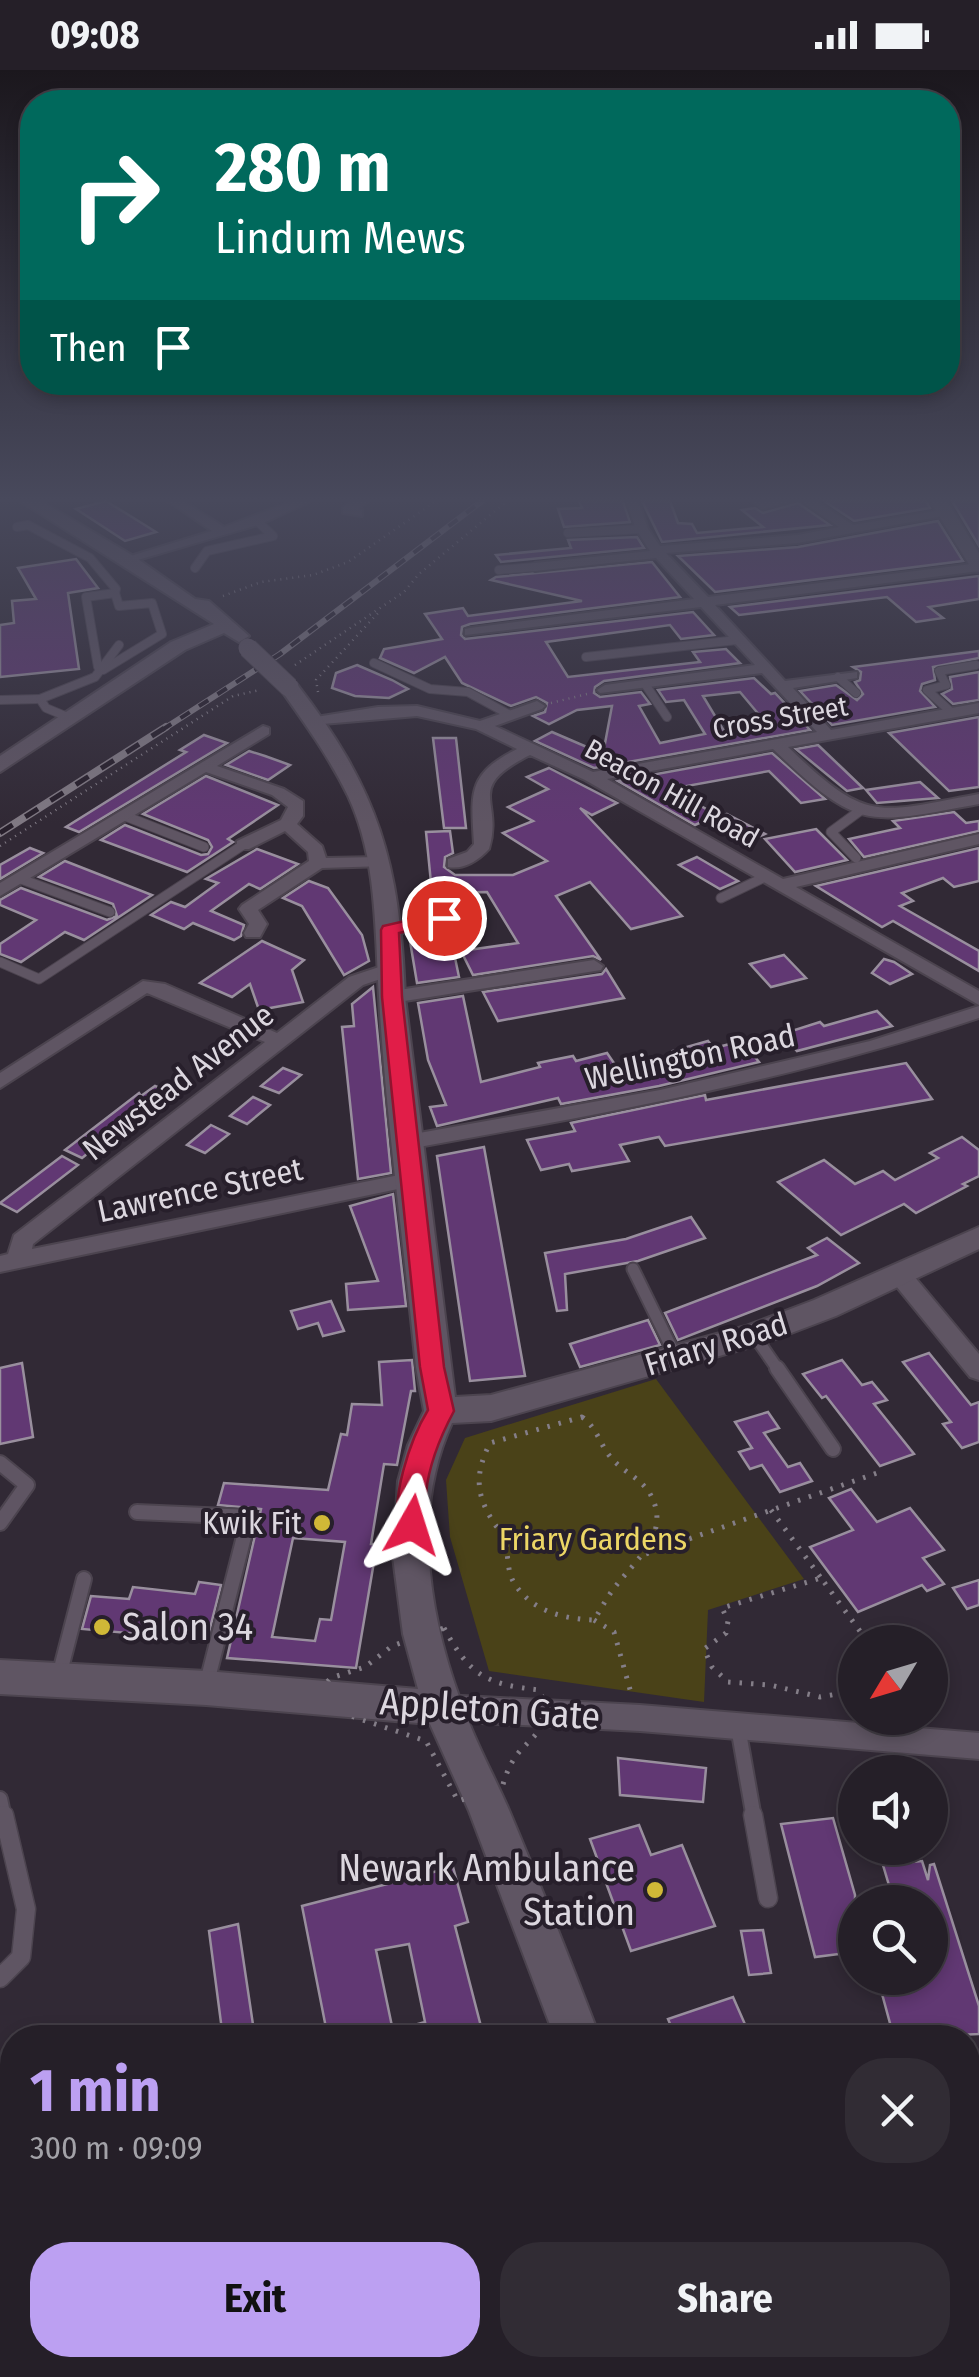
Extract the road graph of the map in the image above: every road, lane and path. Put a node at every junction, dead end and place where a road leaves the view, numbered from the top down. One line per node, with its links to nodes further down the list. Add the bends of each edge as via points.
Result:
1 (88, 609): 17 (lane)
2 (154, 609): 17 (lane, via 162,634)
3 (189, 609): 7 (street)
4 (380, 609): 23 (path, via 316,680)
5 (649, 609): 8 (street)
6 (706, 609): 9 (street)
7 (222, 628): 11 (street); 12 (street)
8 (470, 632)
9 (737, 640): 13 (lane); 16 (street)
10 (119, 645): 17 (lane)
11 (178, 646): 12 (street, via 215,642); 31 (street)
12 (243, 649): 32 (street, bridge, via 272,668)
13 (586, 657)
14 (374, 663): 29 (lane, via 430,689 468,692)
15 (976, 664): 28 (lane, via 939,672 946,685 927,690)
16 (763, 668): 19 (street); 20 (street)
17 (103, 670): 24 (lane)
18 (845, 676): 20 (street); 22 (lane)
19 (644, 684): 21 (street); 30 (lane)
20 (779, 686): 35 (street)
21 (606, 690): 26 (path)
22 (856, 693)
23 (313, 696)
24 (40, 698): 25 (lane); 31 (lane)
25 (0, 700)
26 (537, 706): 29 (street)
27 (979, 708): 28 (street, Cross Street)
28 (951, 712): 35 (street, Cross Street)
29 (510, 715): 33 (street)
30 (667, 717)
31 (70, 718): 38 (street)
32 (316, 722): 33 (street, Beacon Hill Road, via 417,711); 49 (street, via 360,798)
33 (481, 726): 37 (street, Beacon Hill Road)
34 (263, 732): 39 (street)
35 (826, 734): 36 (street, Cross Street)
36 (775, 743): 40 (street, Cross Street); 42 (street)
37 (531, 748): 40 (street, Beacon Hill Road); 51 (street, via 484,775 483,845)
38 (0, 766)
39 (206, 768): 43 (street); 44 (street, via 297,805)
40 (591, 777): 53 (street, Beacon Hill Road)
41 (979, 799): 42 (street, via 893,813)
42 (861, 810): 48 (lane, via 832,832)
43 (126, 816): 47 (lane); 52 (street)
44 (287, 824): 46 (street); 50 (street, via 316,850)
45 (974, 840): 53 (street)
46 (243, 845): 60 (lane, via 39,979)
47 (204, 847)
48 (856, 858)
49 (379, 862): 50 (street); 58 (street)
50 (318, 863): 59 (street, via 248,909 258,924)
51 (454, 863)
52 (21, 878): 54 (street); 57 (lane)
53 (774, 880): 55 (lane); 63 (street, Beacon Hill Road)
54 (0, 891)
55 (720, 898)
56 (472, 911): 58 (street)
57 (110, 912)
58 (390, 930): 62 (street)
59 (252, 934)
60 (0, 962)
61 (594, 966): 62 (street, Newstead Avenue)
62 (392, 983): 65 (street, Newstead Avenue, via 356,981); 67 (street)
63 (979, 999)
64 (979, 1012): 67 (street, Wellington Road, via 876,1046 660,1097)
65 (279, 1041): 66 (street, via 143,987); 70 (street, Newstead Avenue, via 22,1242)
66 (0, 1082)
67 (408, 1142): 68 (street)
68 (414, 1179): 70 (street, Lawrence Street); 76 (street)
69 (979, 1237): 72 (street, Friary Road)
70 (10, 1262)
71 (633, 1268): 74 (lane)
72 (900, 1275): 73 (street, Friary Road); 75 (street)
73 (754, 1336): 74 (street, Friary Road); 77 (lane)
74 (676, 1359): 76 (street, Friary Road, via 491,1408)
75 (979, 1371)
76 (441, 1411): 92 (street, via 427,1434 413,1492 410,1557)
77 (833, 1449)
78 (0, 1462): 82 (lane, via 27,1485)
79 (876, 1473): 80 (path)
80 (771, 1510): 83 (path); 84 (path)
81 (137, 1512): 90 (lane, via 249,1517)
82 (0, 1524)
83 (646, 1554): 86 (path); 86 (path, via 655,1534 653,1500 612,1460 589,1421 560,1420 490,1444 477,1469 478,1484 503,1533 512,1580 534,1606)
84 (821, 1578): 87 (path); 91 (path, via 722,1608 726,1633 704,1649 728,1682 820,1697)
85 (84, 1579): 89 (lane)
86 (594, 1620): 93 (path, via 614,1632)
87 (856, 1625)
88 (0, 1677): 89 (street, Appleton Gate)
89 (58, 1680): 90 (street, Appleton Gate)
90 (206, 1688): 92 (street, Appleton Gate)
91 (838, 1694)
92 (443, 1708): 93 (street, Appleton Gate); 99 (street)
93 (640, 1718): 94 (street, Appleton Gate)
94 (738, 1727): 95 (street, Appleton Gate); 97 (lane)
95 (977, 1750)
96 (0, 1799): 98 (lane, via 26,1909 20,1957)
97 (768, 1898)
98 (0, 1978)
99 (573, 2025)

